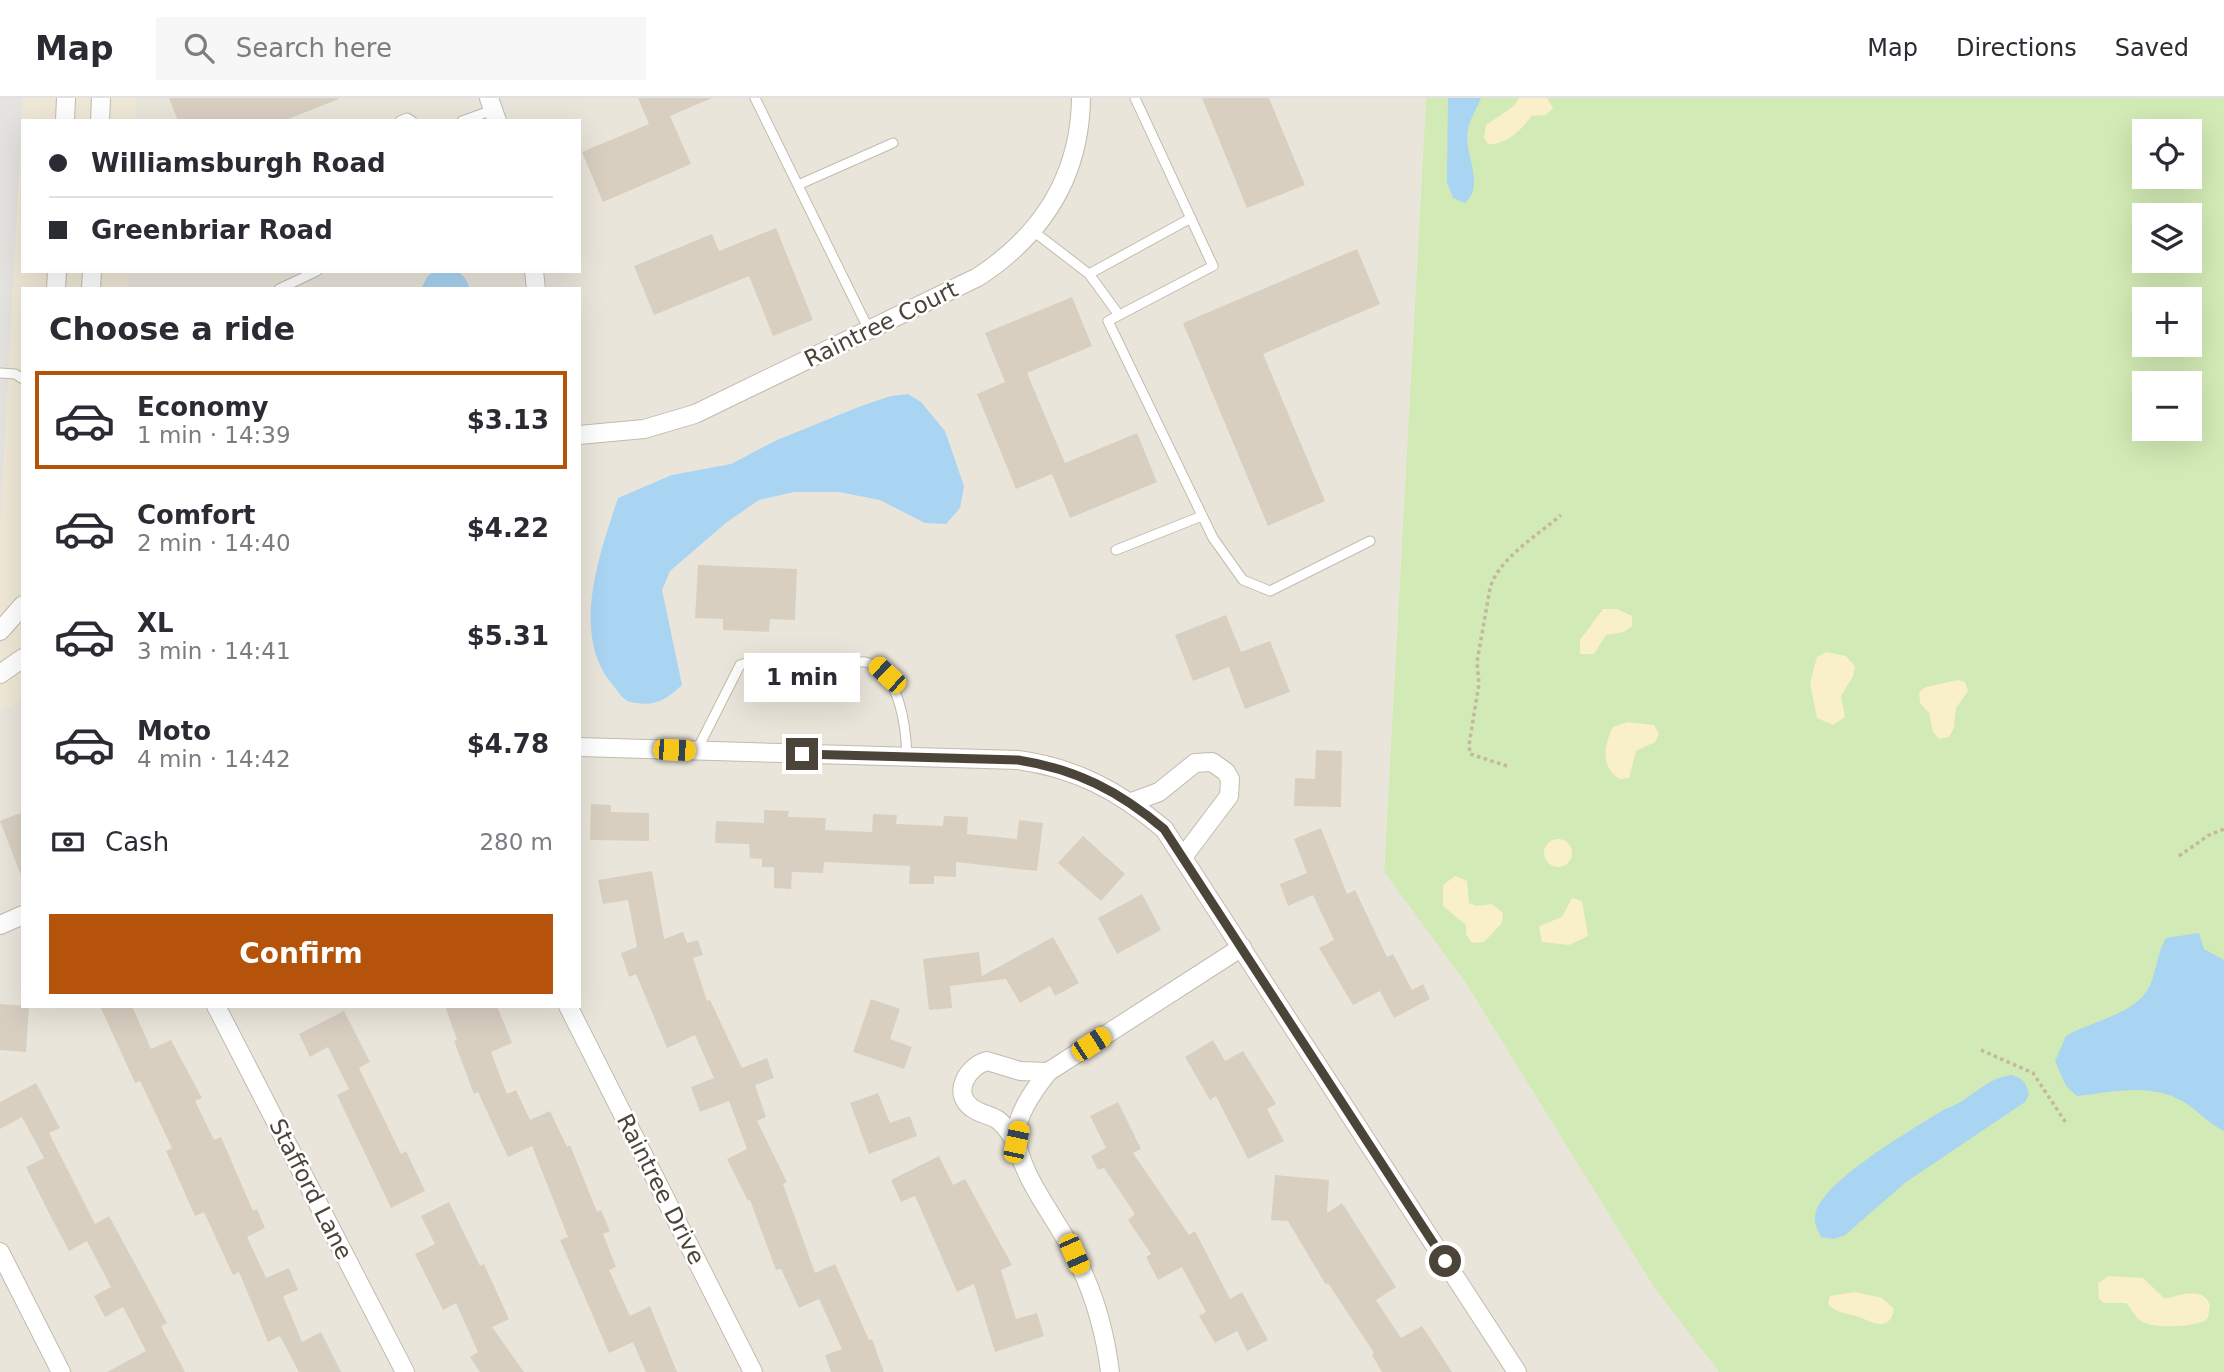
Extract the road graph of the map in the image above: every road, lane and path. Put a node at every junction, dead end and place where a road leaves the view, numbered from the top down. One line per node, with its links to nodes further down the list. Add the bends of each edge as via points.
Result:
1 (66, 98): 7 (street)
2 (101, 98): 8 (street)
3 (755, 98): 11 (lane)
4 (1081, 98): 13 (street, Raintree Court, via 1070,168 1058,197)
5 (1136, 98): 12 (lane)
6 (493, 109): 9 (lane)
7 (65, 119)
8 (100, 119)
9 (467, 119)
10 (893, 142): 11 (lane)
11 (798, 185): 18 (lane)
12 (1191, 218): 15 (lane); 17 (lane, via 1213,266)
13 (1033, 231): 15 (lane); 18 (street, Raintree Court, via 1004,260 978,277)
14 (313, 273): 16 (lane)
15 (1089, 274): 17 (lane)
16 (283, 287)
17 (1119, 315): 23 (lane, via 1108,321)
18 (869, 330): 21 (street, Raintree Court, via 695,414 644,429)
19 (0, 373): 20 (lane)
20 (20, 375)
21 (581, 435)
22 (1561, 515): 33 (path, via 1508,561 1490,587 1476,662 1479,684 1469,745 1470,754 1479,759)
23 (1202, 516): 24 (lane, via 1243,580 1270,591); 25 (lane)
24 (1370, 541)
25 (1116, 550)
26 (21, 607): 27 (street)
27 (0, 631)
28 (21, 660): 29 (street)
29 (0, 674)
30 (581, 747): 31 (street)
31 (697, 750): 32 (street); 32 (lane, via 740,665 753,661 866,662 887,675 906,727)
32 (907, 757): 34 (street, via 1047,764 1077,773)
33 (1507, 766)
34 (1132, 802): 37 (street, via 1164,829); 37 (street, via 1159,792 1195,762 1212,762 1226,772 1229,796)
35 (2224, 829): 36 (path)
36 (2179, 856)
37 (1183, 857): 40 (street)
38 (21, 916): 39 (street)
39 (0, 925)
40 (1241, 947): 44 (street); 52 (street)
41 (217, 1008): 50 (street, Stafford Lane)
42 (569, 1008): 51 (street, Raintree Drive)
43 (1981, 1050): 45 (path, via 2033,1073)
44 (1048, 1072): 46 (street, via 1025,1101); 46 (street, via 1020,1071 987,1061 966,1075 966,1101 999,1121)
45 (2066, 1123)
46 (1016, 1142): 48 (street, via 1088,1286)
47 (0, 1252): 49 (street)
48 (1115, 1369)
49 (61, 1372)
50 (405, 1372)
51 (753, 1372)
52 (1517, 1372)

